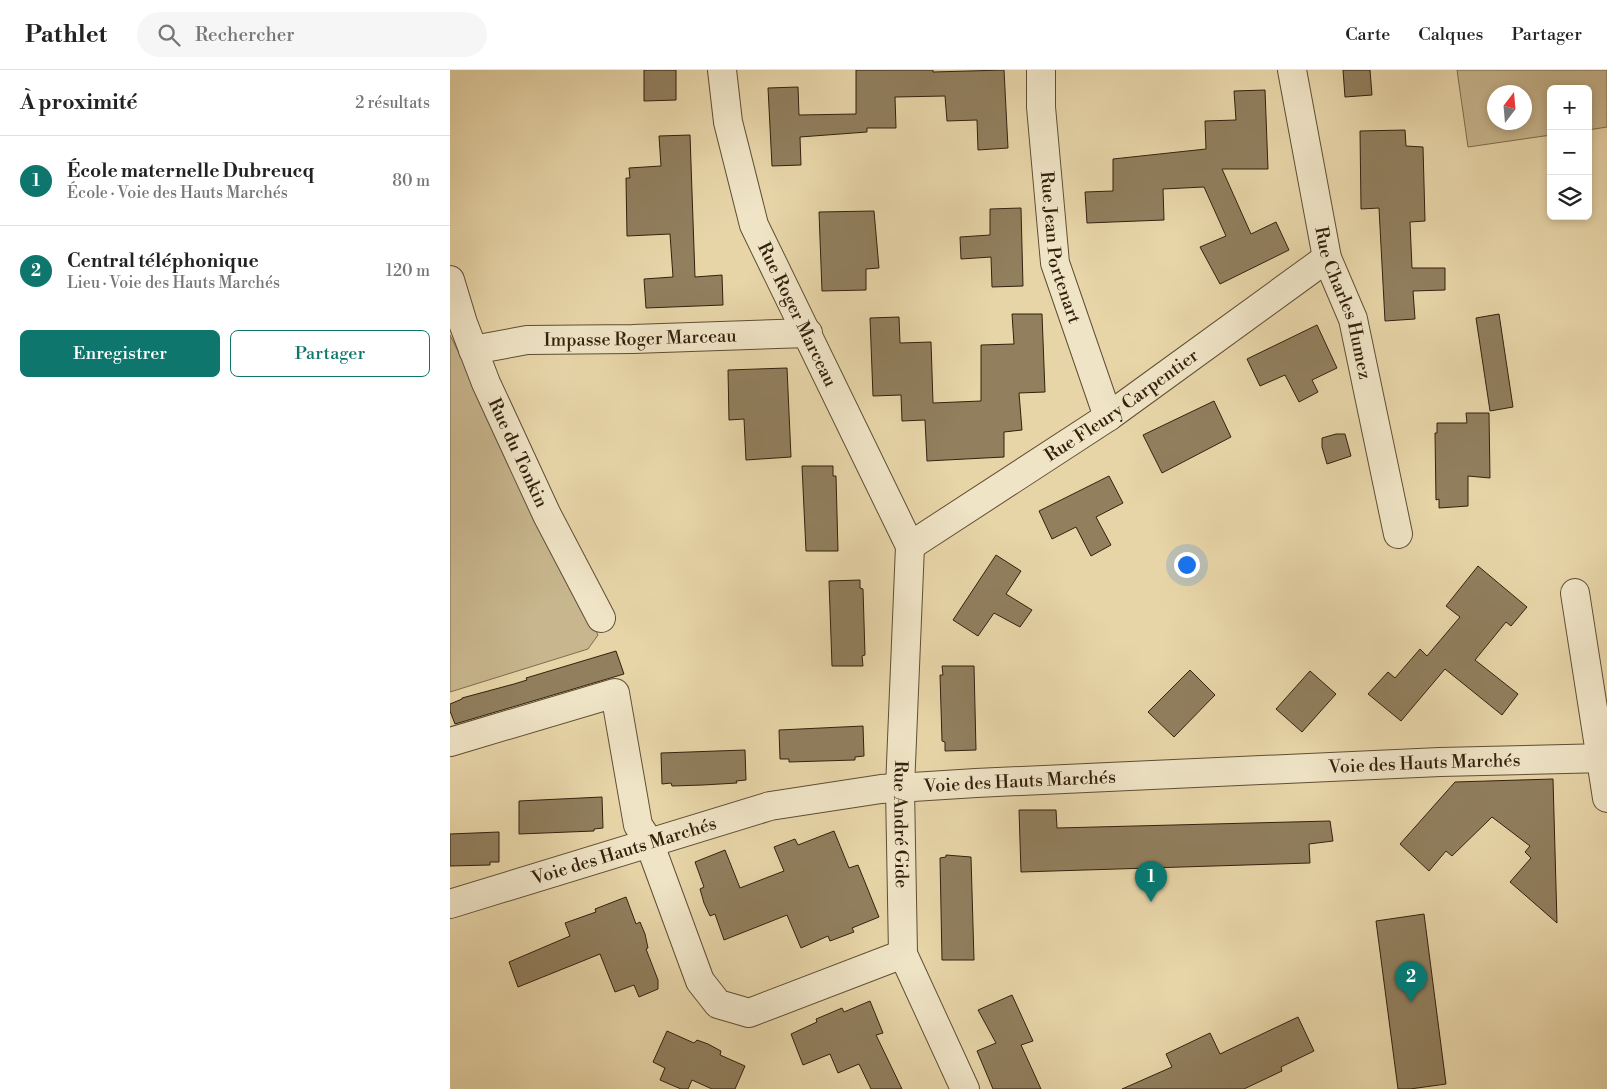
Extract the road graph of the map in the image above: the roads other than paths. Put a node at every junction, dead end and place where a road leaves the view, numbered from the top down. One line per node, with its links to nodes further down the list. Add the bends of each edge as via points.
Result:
1 (722, 70): 6 (street, Rue Roger Marceau, via 728,122 754,224)
2 (1041, 70): 8 (street, Rue Jean Portenart, via 1040,107 1055,263)
3 (1292, 70): 4 (street, Rue Charles Humez)
4 (1327, 258): 8 (street, Rue Fleury Carpentier); 9 (street, Rue Charles Humez, via 1353,319)
5 (450, 280): 7 (street, Rue du Tonkin)
6 (808, 333): 7 (street, Impasse Roger Marceau, via 527,340); 10 (street, Rue Roger Marceau)
7 (473, 350): 12 (street, Rue du Tonkin, via 547,515)
8 (1108, 417): 10 (street, Rue Fleury Carpentier)
9 (1398, 534)
10 (910, 546): 15 (street, Rue André Gide)
11 (1575, 592): 14 (street)
12 (601, 618)
13 (450, 742): 17 (street, via 615,694 638,825)
14 (1604, 758): 15 (street, Voie des Hauts Marchés); 16 (street)
15 (900, 788): 17 (street, Voie des Hauts Marchés, via 881,788 770,806); 19 (street, Rue André Gide)
16 (1607, 798)
17 (649, 842): 18 (street, Voie des Hauts Marchés); 19 (street, via 700,980 718,1004 749,1013)
18 (450, 904)
19 (903, 954): 20 (street, Rue André Gide)
20 (965, 1089)

